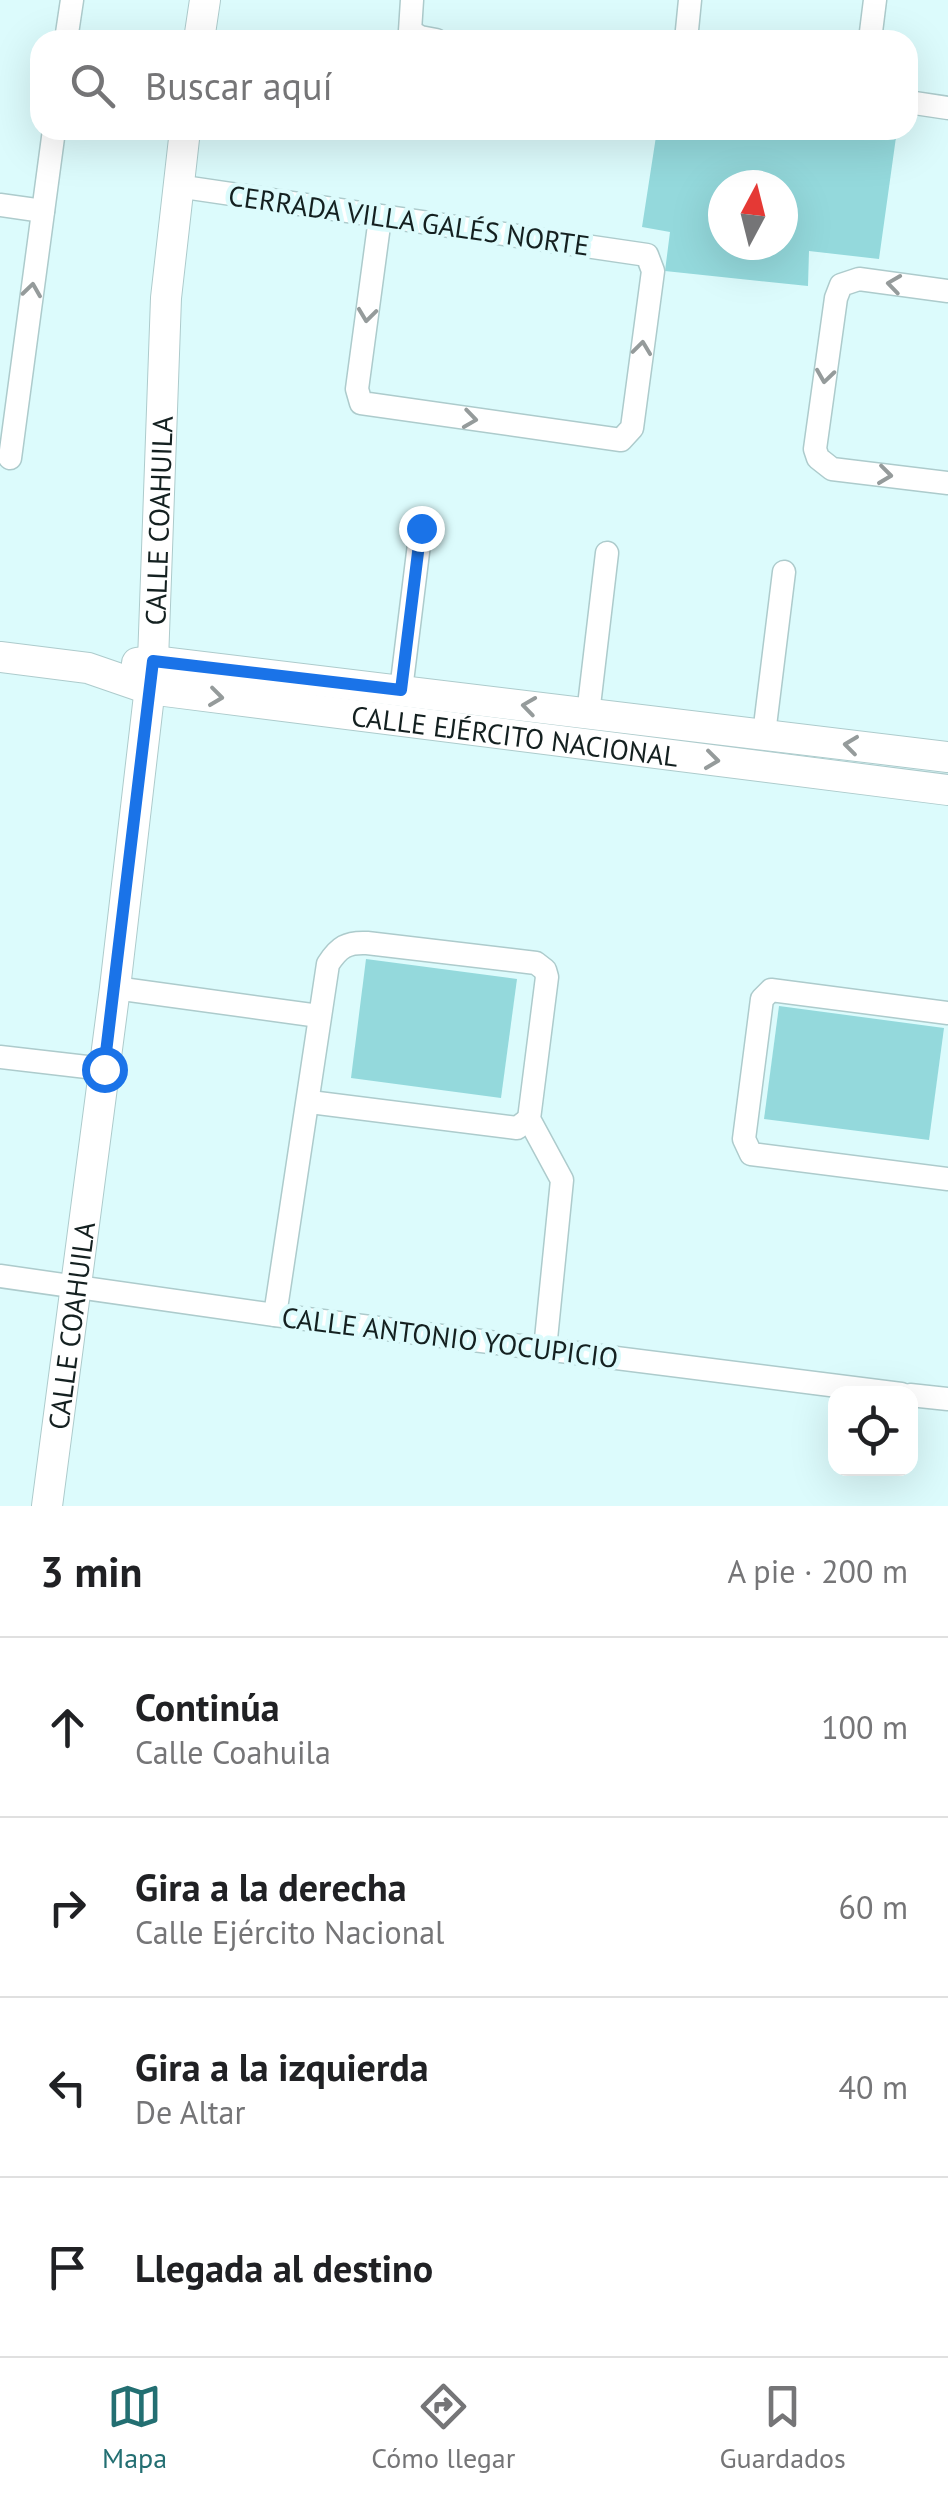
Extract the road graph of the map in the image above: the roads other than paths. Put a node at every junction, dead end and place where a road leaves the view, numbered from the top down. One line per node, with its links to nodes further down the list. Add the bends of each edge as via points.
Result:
1 (72, 0): 6 (street)
2 (205, 0): 7 (street)
3 (412, 0): 8 (street)
4 (690, 0): 9 (street)
5 (875, 0): 10 (street)
6 (68, 30)
7 (200, 30)
8 (411, 30)
9 (687, 30)
10 (871, 30)
11 (918, 104): 12 (street)
12 (948, 108)
13 (53, 140): 17 (street)
14 (184, 140): 15 (street, CALLE COAHUILA)
15 (177, 186): 18 (street, CERRADA VILLA GALÉS NORTE); 27 (street, CALLE COAHUILA, via 166,298)
16 (0, 205): 17 (street)
17 (43, 211): 20 (street, one-way to 17)
18 (380, 218): 18 (street, CERRADA VILLA GALÉS NORTE, one-way to 18, via 357,389 361,402 621,440 632,428 652,271 647,255)
19 (948, 292): 22 (street, one-way to 22, via 859,278 841,285 816,449 832,469)
20 (10, 385): 21 (street)
21 (10, 458)
22 (948, 483)
23 (421, 528): 28 (street)
24 (607, 553): 29 (street)
25 (784, 572): 30 (street)
26 (0, 657): 27 (street, CALLE EJÉRCITO NACIONAL)
27 (151, 675): 28 (street, CALLE EJÉRCITO NACIONAL); 32 (street, CALLE EJÉRCITO NACIONAL, one-way to 32); 33 (street, CALLE COAHUILA)
28 (401, 690): 29 (street, CALLE EJÉRCITO NACIONAL, one-way to 28)
29 (588, 714): 30 (street, CALLE EJÉRCITO NACIONAL)
30 (764, 734): 31 (street, CALLE EJÉRCITO NACIONAL, one-way to 30)
31 (948, 757)
32 (948, 790)
33 (115, 988): 35 (street); 37 (street, CALLE COAHUILA)
34 (948, 1013): 40 (street, via 766,992 744,1139 751,1154)
35 (320, 1016): 38 (street); 39 (street, via 328,964 352,942 536,963 548,977)
36 (0, 1058): 37 (street)
37 (104, 1069): 42 (street, CALLE COAHUILA)
38 (310, 1102): 39 (street, via 517,1128); 43 (street)
39 (529, 1119): 44 (street, via 562,1180)
40 (948, 1179)
41 (0, 1276): 42 (street, CALLE ANTONIO YOCUPICIO)
42 (74, 1286): 43 (street, CALLE ANTONIO YOCUPICIO); 48 (street, CALLE COAHUILA)
43 (275, 1315): 44 (street, CALLE ANTONIO YOCUPICIO)
44 (545, 1349): 45 (street, CALLE ANTONIO YOCUPICIO)
45 (838, 1386)
46 (918, 1396): 47 (street)
47 (948, 1400)
48 (47, 1506)

